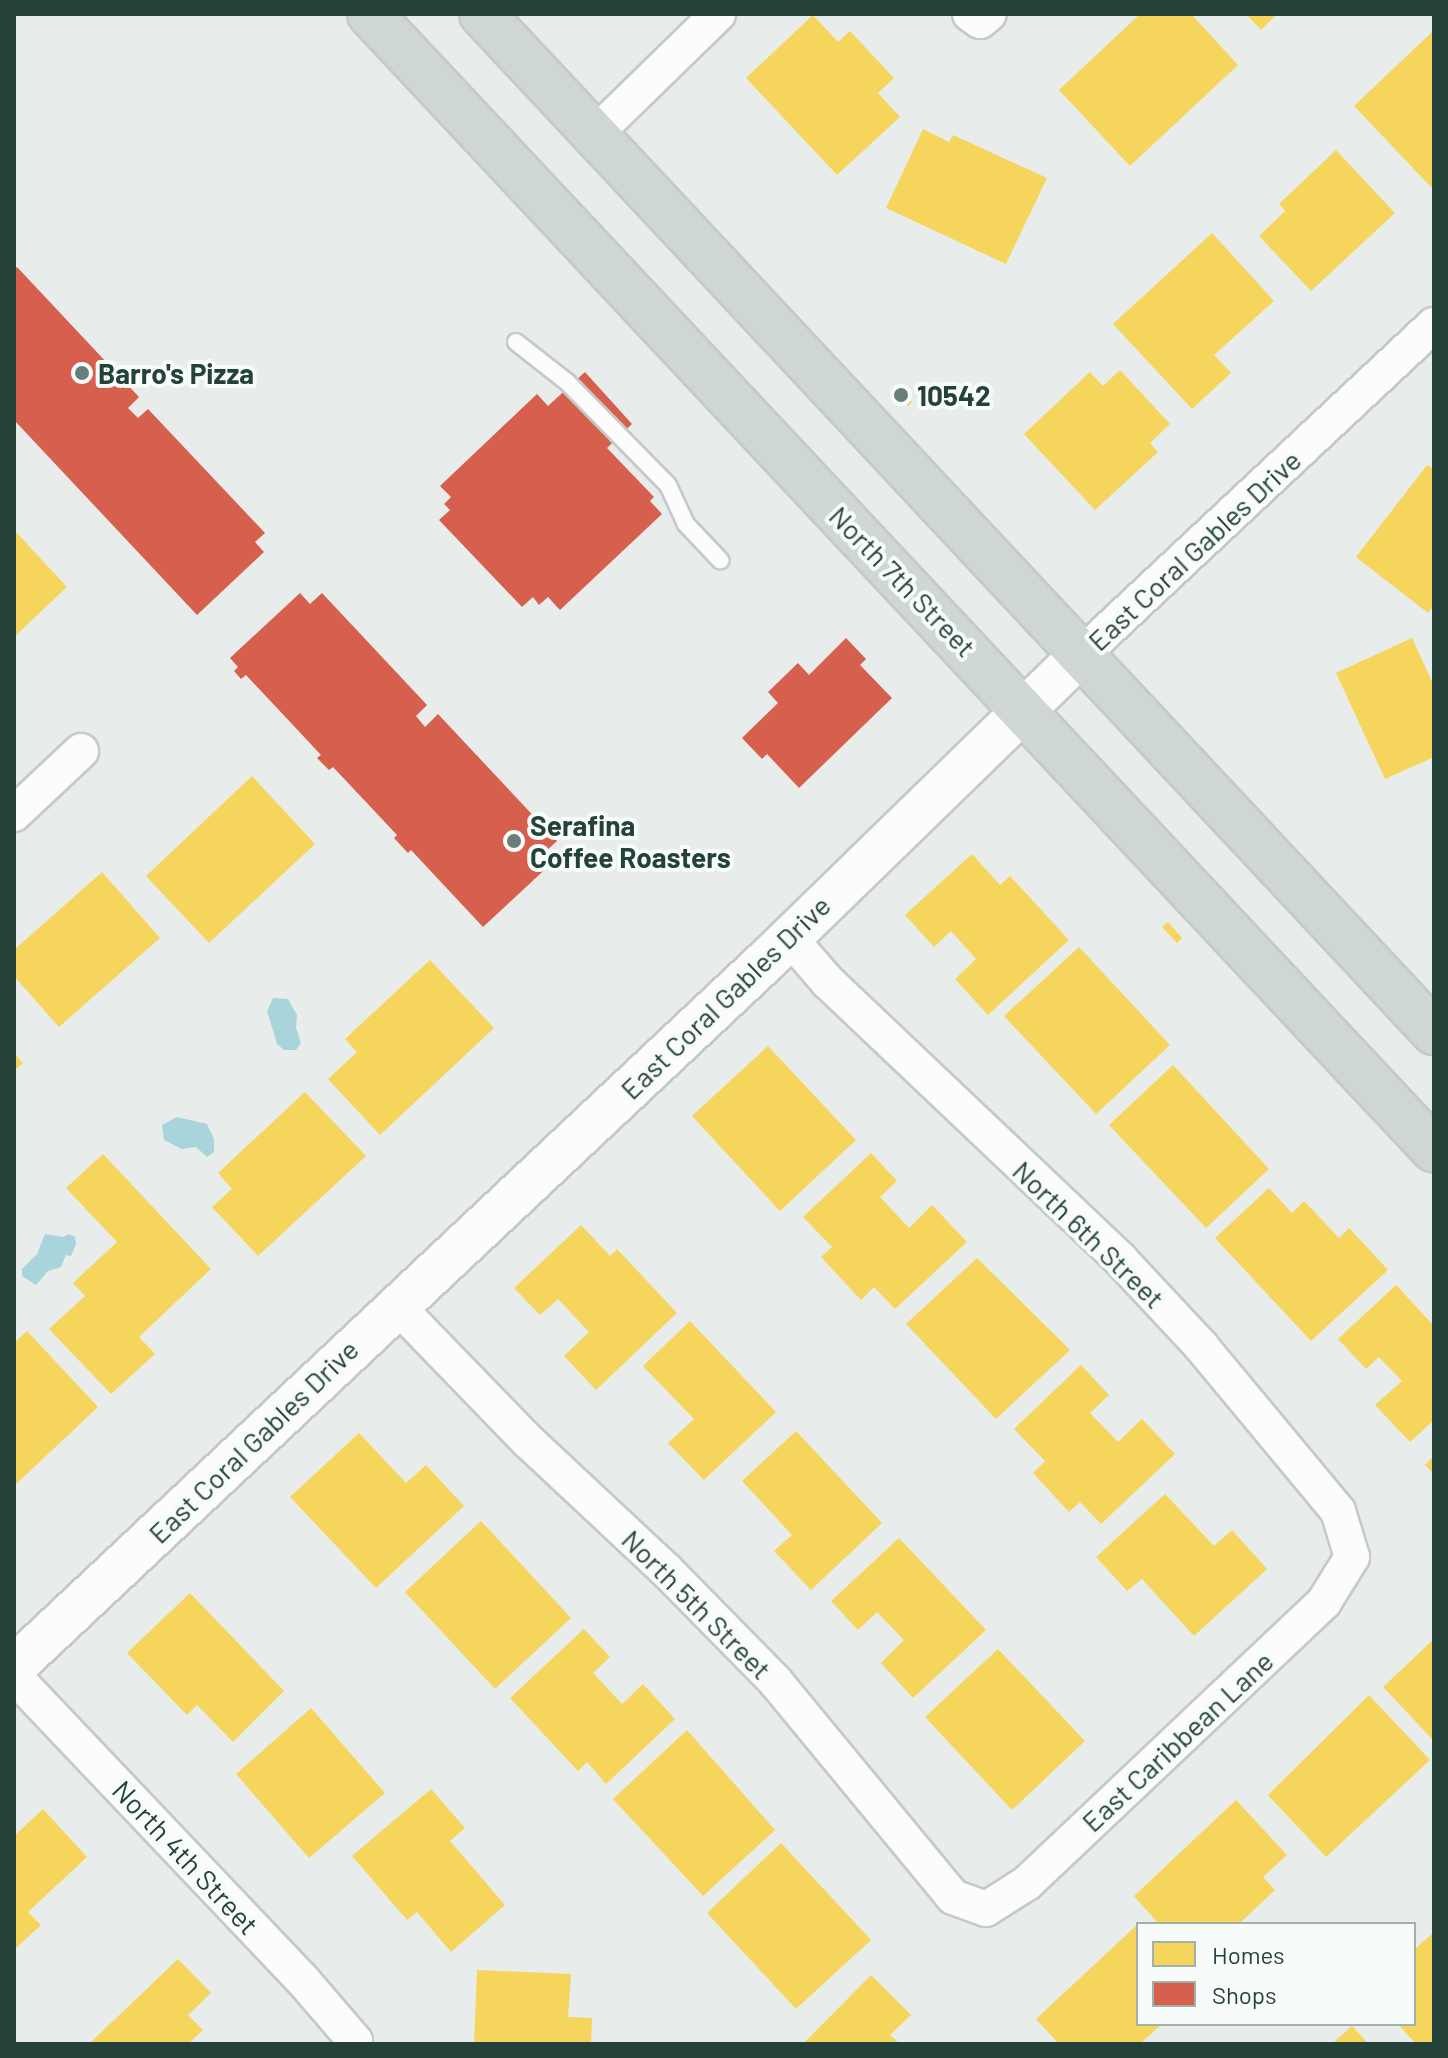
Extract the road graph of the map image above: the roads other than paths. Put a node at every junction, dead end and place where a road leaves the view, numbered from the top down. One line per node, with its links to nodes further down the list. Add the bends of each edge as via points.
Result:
1 (370, 14): 9 (main road, North 7th Street)
2 (482, 14): 4 (main road)
3 (718, 14): 4 (street)
4 (595, 134): 8 (main road)
5 (1434, 325): 8 (street, East Coral Gables Drive)
6 (516, 342): 7 (lane, via 567,382 668,485 686,524)
7 (720, 560)
8 (1081, 655): 9 (street, East Coral Gables Drive); 13 (main road)
9 (1024, 708): 12 (street, East Coral Gables Drive); 14 (main road, North 7th Street)
10 (81, 751): 11 (street)
11 (14, 814)
12 (789, 937): 15 (street, East Coral Gables Drive); 16 (street, North 6th Street, via 828,982 1120,1259 1202,1347 1338,1511)
13 (1434, 1032)
14 (1434, 1150)
15 (396, 1305): 17 (street, East Coral Gables Drive); 19 (street, North 5th Street, via 775,1681 953,1897)
16 (1352, 1557): 19 (street, East Caribbean Lane, via 1324,1602 1027,1883)
17 (14, 1667)
18 (14, 1676): 20 (street, North 4th Street, via 301,1978)
19 (986, 1909)
20 (354, 2042)

